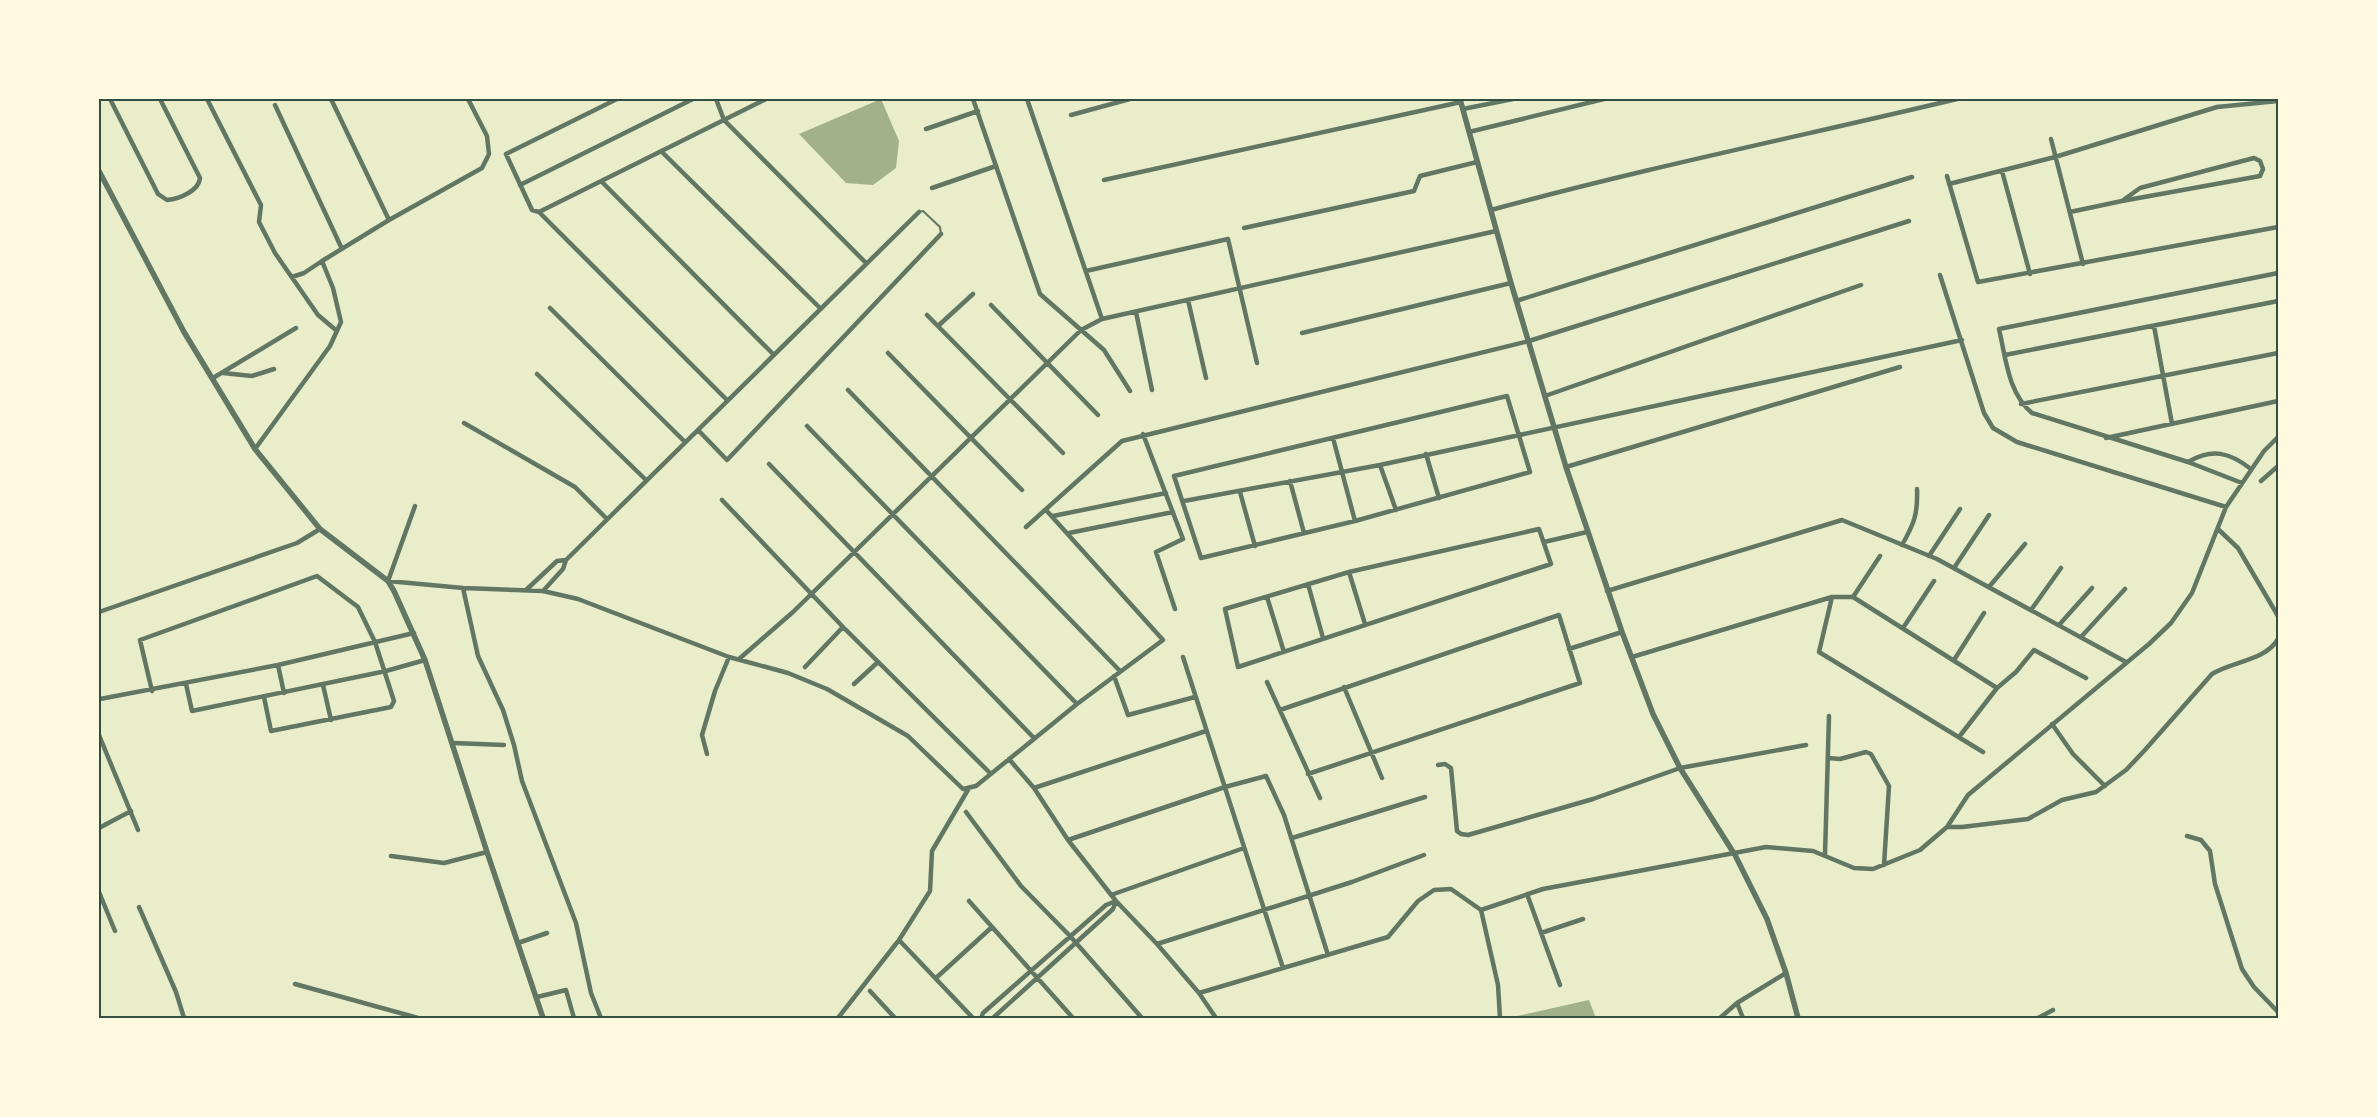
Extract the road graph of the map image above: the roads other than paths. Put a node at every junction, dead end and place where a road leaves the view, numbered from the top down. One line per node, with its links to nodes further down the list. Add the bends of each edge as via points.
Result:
1 (110, 99): 2 (street, via 158,194 167,200 181,197 195,188 200,178)
2 (160, 99)
3 (207, 99): 58 (street, via 261,205 260,222 275,254)
4 (331, 99): 44 (street)
5 (468, 99): 44 (street, via 487,136 490,154 482,168)
6 (617, 99): 37 (street, via 506,154)
7 (693, 99): 37 (street)
8 (716, 99): 22 (street)
9 (766, 99): 22 (street)
10 (973, 99): 20 (street)
11 (1027, 99): 54 (street)
12 (1130, 99): 21 (street)
13 (1513, 99): 19 (street)
14 (1604, 99): 24 (street)
15 (1957, 99): 40 (street, via 1720,152)
16 (1460, 101): 19 (street); 34 (street)
17 (2278, 101): 27 (street, via 2217,107)
18 (275, 105): 50 (street)
19 (1463, 109): 24 (street)
20 (978, 112): 23 (street); 29 (street)
21 (1071, 115)
22 (724, 120): 26 (street); 52 (street)
23 (926, 129)
24 (1469, 132): 28 (street)
25 (2051, 138): 27 (street)
26 (662, 152): 35 (street); 68 (street)
27 (2056, 156): 31 (street); 43 (street)
28 (1477, 162): 40 (street); 47 (street, via 1420,176 1414,191)
29 (996, 166): 38 (street); 75 (street, via 1040,294)
30 (99, 171): 91 (street, via 184,332)
31 (2002, 171): 36 (street); 56 (street)
32 (1947, 176): 36 (street)
33 (1912, 177): 65 (street)
34 (1104, 180)
35 (602, 182): 41 (street); 82 (street)
36 (1949, 184): 56 (street, via 1978,282)
37 (520, 185): 41 (street, via 532,210)
38 (932, 188)
39 (2122, 201): 39 (street, via 2140,188 2254,158 2260,161 2263,169 2260,176); 43 (street)
40 (1491, 210): 48 (street)
41 (540, 212): 98 (street)
42 (919, 212): 49 (lane, via 924,211 940,227); 52 (street)
43 (2070, 212): 53 (street)
44 (389, 220): 50 (street)
45 (1909, 221): 79 (street)
46 (2278, 227): 53 (street)
47 (1244, 228)
48 (1496, 231): 59 (street); 61 (street)
49 (941, 234): 106 (street, via 727,460)
50 (342, 249): 51 (street)
51 (322, 261): 58 (street); 76 (street, via 341,322)
52 (866, 263): 68 (street)
53 (2083, 264): 56 (street)
54 (1086, 272): 61 (street, via 1228,239); 71 (street)
55 (2278, 273): 83 (street, via 1999,329)
56 (2030, 274)
57 (1940, 275): 78 (street)
58 (292, 277): 76 (street, via 318,315)
59 (1511, 283): 65 (street); 77 (street)
60 (1861, 284): 96 (street)
61 (1239, 288): 63 (street); 85 (street)
62 (973, 294): 72 (street)
63 (1188, 300): 69 (street); 92 (street)
64 (2278, 300): 73 (street)
65 (1516, 301): 79 (street)
66 (991, 304): 84 (street)
67 (550, 308): 113 (street)
68 (821, 309): 82 (street)
69 (1136, 312): 71 (street); 94 (street)
70 (927, 315): 72 (street)
71 (1102, 319): 75 (street)
72 (938, 326): 97 (street)
73 (2154, 326): 83 (street); 90 (street)
74 (296, 328): 88 (street)
75 (1081, 330): 84 (street); 95 (street, via 1104,350)
76 (337, 331): 114 (street, via 330,346)
77 (1302, 333)
78 (1962, 340): 105 (street); 137 (street, via 1984,413 1993,428 2017,442)
79 (1529, 341): 96 (street); 107 (street)
80 (888, 353): 110 (street)
81 (2278, 353): 90 (street)
82 (774, 355): 98 (street)
83 (2005, 355): 100 (street, via 2013,389)
84 (1049, 362): 97 (street); 101 (street)
85 (1257, 363)
86 (1900, 367): 121 (street)
87 (274, 369): 88 (street, via 252,376)
88 (222, 373): 91 (street)
89 (537, 374): 125 (street)
90 (2163, 376): 100 (street); 103 (street)
91 (213, 378): 114 (street)
92 (1206, 378)
93 (848, 390): 124 (street)
94 (1152, 390)
95 (1130, 391)
96 (1546, 396): 105 (street)
97 (1010, 399): 110 (street); 115 (street)
98 (727, 400): 106 (street)
99 (2278, 401): 103 (street)
100 (2021, 404): 112 (street, via 2032,414)
101 (1098, 415)
102 (464, 423): 145 (street, via 575,487)
103 (2172, 424): 112 (street)
104 (807, 426): 142 (street)
105 (1555, 428): 108 (street); 121 (street)
106 (698, 430): 113 (street)
107 (1143, 434): 131 (street); 139 (street, via 1122,441)
108 (1518, 435): 111 (street, via 1507,396); 116 (street); 133 (street, via 1530,472)
109 (2278, 437): 122 (street)
110 (971, 438): 124 (street); 130 (street)
111 (1333, 438): 123 (street); 135 (street, via 1174,476)
112 (2105, 438): 117 (street)
113 (685, 442): 125 (street)
114 (255, 449): 148 (street)
115 (1063, 453)
116 (1426, 454): 119 (street); 133 (street)
117 (2188, 462): 122 (street, via 2213,453 2233,457); 128 (street)
118 (769, 464): 157 (street)
119 (1380, 465): 123 (street); 140 (street)
120 (2278, 466): 127 (street)
121 (1566, 468): 150 (street)
122 (2251, 469): 128 (street)
123 (1342, 472): 126 (street); 146 (street)
124 (932, 475): 142 (street); 206 (street)
125 (646, 480): 145 (street)
126 (1290, 481): 132 (street); 151 (street)
127 (2261, 481)
128 (2242, 483): 137 (street)
129 (1917, 489): 155 (street, via 1914,523)
130 (1022, 490)
131 (1166, 492): 141 (street); 144 (street)
132 (1240, 492): 135 (street); 156 (street)
133 (1439, 498): 140 (street)
134 (722, 500): 174 (street)
135 (1184, 501): 156 (street, via 1201,558)
136 (415, 506): 164 (street)
137 (2226, 508): 149 (street)
138 (1960, 509): 159 (street)
139 (1046, 510): 144 (street); 147 (street)
140 (1396, 510): 146 (street)
141 (1173, 512): 152 (street); 178 (street, via 1183,539 1156,552)
142 (894, 513): 157 (street); 220 (street)
143 (1989, 515): 161 (street)
144 (1052, 516): 152 (street)
145 (607, 519): 160 (street)
146 (1355, 521): 151 (street)
147 (1026, 528)
148 (320, 529): 164 (street); 180 (street, via 297,543)
149 (2219, 530): 182 (street, via 2238,548); 202 (street, via 2192,593 2171,623)
150 (1587, 532): 153 (street); 173 (street)
151 (1304, 533): 156 (street)
152 (1069, 534): 206 (street, via 1163,640)
153 (1544, 542): 163 (street, via 1539,529); 183 (street, via 1551,564)
154 (2025, 544): 167 (street)
155 (1902, 545): 159 (street); 173 (street, via 1842,520)
156 (1255, 546)
157 (853, 552): 174 (street); 228 (street)
158 (1880, 556): 177 (street)
159 (1929, 556): 161 (street)
160 (566, 560): 171 (street, via 557,561); 172 (street, via 563,569)
161 (1954, 568): 167 (street)
162 (2061, 568): 179 (street)
163 (1349, 572): 166 (street); 183 (street)
164 (388, 581): 168 (street); 188 (street)
165 (1934, 581): 186 (street)
166 (1308, 584): 175 (street); 190 (street)
167 (1989, 587): 179 (street)
168 (462, 588): 171 (street); 301 (street, via 478,656 503,710 522,781 576,923 591,993)
169 (2092, 588): 184 (street)
170 (2125, 589): 189 (street)
171 (526, 590): 172 (street)
172 (543, 591): 195 (street, via 581,600)
173 (1607, 591): 187 (street)
174 (811, 594): 185 (street); 198 (street)
175 (1267, 597): 194 (street); 194 (street, via 1225,609 1238,667)
176 (1832, 597): 177 (street); 197 (street); 227 (street, via 1819,652)
177 (1853, 597): 186 (street)
178 (1175, 609)
179 (2031, 610): 184 (street)
180 (99, 612)
181 (1984, 613): 200 (street)
182 (2278, 616)
183 (1365, 624): 190 (street)
184 (2059, 625): 189 (street)
185 (843, 627): 201 (street); 204 (street)
186 (1903, 628): 200 (street)
187 (1622, 632): 193 (street); 197 (street)
188 (414, 633): 192 (street); 199 (street)
189 (2081, 637): 202 (street)
190 (1323, 638): 194 (street)
191 (2278, 639): 243 (street, via 2264,654 2212,674 2144,751)
192 (375, 642): 203 (street); 205 (street); 215 (street, via 358,607 316,576 140,640)
193 (1570, 649): 213 (street, via 1559,615); 233 (street, via 1580,683)
194 (1284, 652)
195 (729, 657): 198 (street); 235 (street, via 702,735)
196 (1183, 657): 217 (street)
197 (1632, 657): 239 (street, via 1653,714)
198 (739, 659): 245 (street, via 788,673 867,711 908,736 959,785)
199 (425, 660): 205 (street); 229 (street)
200 (1954, 660): 214 (street)
201 (878, 662): 211 (street); 240 (street)
202 (2126, 662): 224 (street)
203 (278, 665): 210 (street); 216 (street)
204 (805, 667)
205 (386, 671): 212 (street); 223 (street, via 394,701 391,707)
206 (1120, 671): 207 (street)
207 (1114, 676): 217 (street, via 1128,715); 220 (street)
208 (2086, 678): 214 (street, via 2034,650)
209 (1267, 682): 221 (street)
210 (186, 684): 215 (street); 218 (street, via 192,711)
211 (854, 684)
212 (323, 685): 216 (street); 223 (street)
213 (1344, 687): 221 (street); 233 (street)
214 (1997, 688): 227 (street)
215 (152, 691): 219 (street)
216 (284, 693): 218 (street)
217 (1195, 696): 225 (street)
218 (264, 697): 223 (street, via 271,731)
219 (100, 700)
220 (1078, 704): 228 (street)
221 (1280, 710): 241 (street)
222 (1829, 716): 236 (street)
223 (331, 720)
224 (2052, 724): 243 (street, via 2073,754); 251 (street, via 1968,795)
225 (1206, 731): 244 (street); 246 (street)
226 (99, 735): 230 (street)
227 (1959, 737): 234 (street)
228 (1034, 738): 237 (street)
229 (453, 743): 231 (street); 258 (street)
230 (100, 745): 249 (street)
231 (504, 745)
232 (1806, 745): 239 (street)
233 (1372, 752): 241 (street); 242 (street)
234 (1983, 752)
235 (707, 754)
236 (1828, 758): 262 (street); 263 (street, via 1840,759 1866,752 1871,754 1888,782)
237 (1009, 759): 240 (street); 246 (street)
238 (1438, 764): 239 (street, via 1451,768 1457,831 1468,835 1593,799)
239 (1680, 768): 260 (street)
240 (991, 774): 245 (street)
241 (1308, 774): 248 (street)
242 (1382, 778)
243 (2105, 786): 251 (street, via 2081,797 2062,800 2028,819)
244 (1225, 787): 255 (street, via 1266,776); 256 (street); 257 (street)
245 (969, 788): 279 (street, via 932,851 930,891)
246 (1034, 788): 256 (street)
247 (1425, 797): 255 (street)
248 (1320, 798)
249 (131, 811): 252 (street); 253 (street)
250 (966, 812): 278 (street, via 1021,886)
251 (1948, 827): 263 (street, via 1920,850)
252 (99, 828)
253 (138, 830)
254 (2187, 836): 296 (street, via 2201,840 2210,851 2215,884 2242,969)
255 (1292, 838): 267 (street)
256 (1068, 840): 266 (street)
257 (1244, 848): 266 (street); 271 (street)
258 (487, 852): 261 (street, via 444,863); 280 (street)
259 (1424, 855): 267 (street)
260 (1734, 855): 262 (street, via 1766,847 1805,850); 265 (street); 286 (street, via 1767,919)
261 (391, 856)
262 (1824, 856): 263 (street, via 1854,868)
263 (1884, 866)
264 (99, 892): 275 (street)
265 (1527, 894): 272 (street); 277 (street)
266 (1111, 895): 269 (street)
267 (1310, 895): 271 (street); 283 (street)
268 (969, 901): 274 (street)
269 (1116, 901): 278 (street, via 1106,905); 281 (street, via 1113,910); 282 (street)
270 (139, 907): 297 (street)
271 (1263, 909): 282 (street); 284 (street)
272 (1481, 910): 283 (street, via 1450,889 1434,890 1418,901 1388,936); 310 (street, via 1498,985)
273 (1583, 919): 277 (street)
274 (992, 927): 285 (street); 288 (street)
275 (116, 931)
276 (547, 932): 280 (street)
277 (1541, 933): 290 (street)
278 (1070, 936): 281 (street); 285 (street)
279 (899, 940): 288 (street); 302 (street)
280 (518, 943): 293 (street)
281 (1077, 943): 287 (street); 308 (street)
282 (1157, 944): 292 (street)
283 (1328, 955): 284 (street)
284 (1283, 968): 292 (street)
285 (1031, 970): 287 (street); 305 (street)
286 (1786, 973): 294 (street); 313 (street)
287 (1038, 977): 306 (street); 307 (street)
288 (936, 978): 304 (street)
289 (295, 984): 298 (street)
290 (1560, 985)
291 (870, 990): 303 (street)
292 (1199, 993): 309 (street)
293 (537, 997): 299 (street); 300 (street, via 566,990)
294 (1738, 1003): 311 (street); 312 (street)
295 (2052, 1010): 314 (street)
296 (2278, 1012)
297 (184, 1018)
298 (418, 1018)
299 (543, 1018)
300 (574, 1018)
301 (601, 1018)
302 (838, 1018)
303 (895, 1018)
304 (973, 1018)
305 (981, 1018)
306 (993, 1018)
307 (1073, 1018)
308 (1142, 1018)
309 (1216, 1018)
310 (1500, 1018)
311 (1720, 1018)
312 (1743, 1018)
313 (1798, 1018)
314 (2038, 1018)

